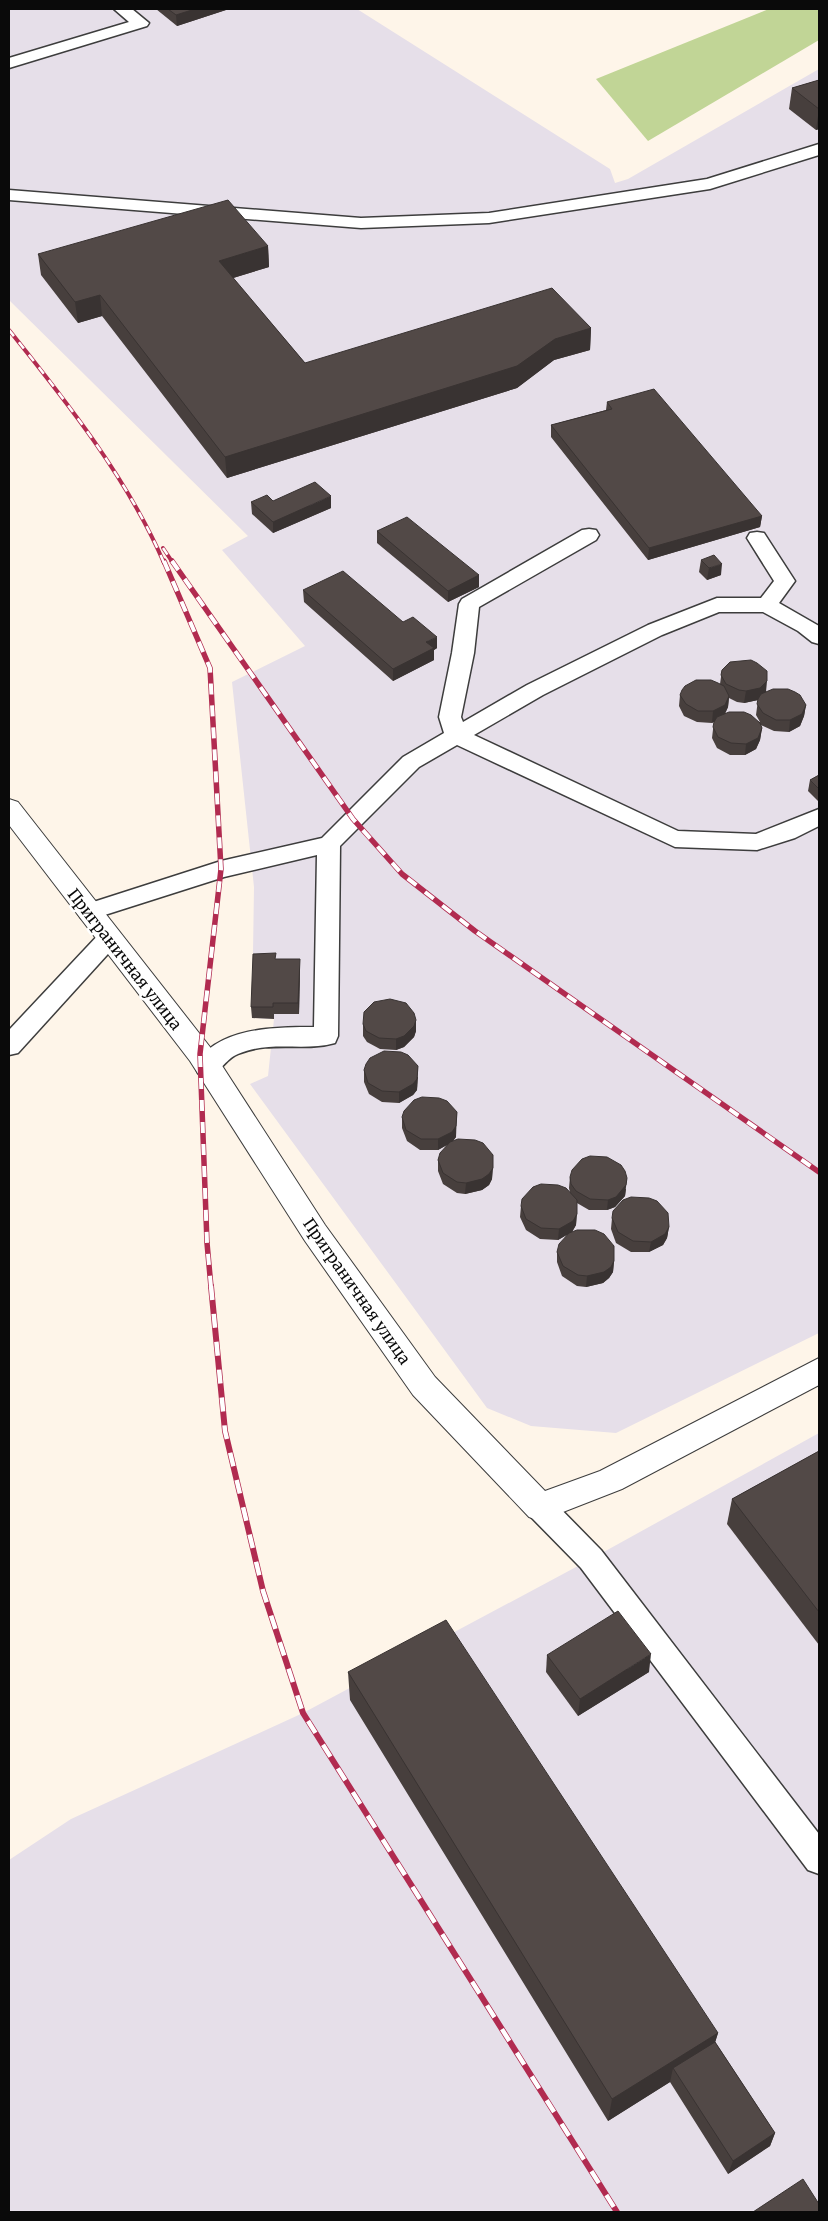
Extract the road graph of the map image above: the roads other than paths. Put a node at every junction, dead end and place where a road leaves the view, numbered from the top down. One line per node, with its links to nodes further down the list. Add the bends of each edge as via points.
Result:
1 (122, 9): 2 (lane, via 141,23)
2 (9, 63)
3 (819, 149): 4 (lane, via 710,184 488,218 361,223)
4 (9, 196)
5 (588, 535): 9 (lane, via 469,604 450,718)
6 (756, 538): 7 (lane, via 785,581)
7 (767, 605): 8 (lane, via 805,626); 9 (lane, via 717,605 655,630 535,690)
8 (819, 638)
9 (456, 736): 11 (lane, via 674,839 757,842 788,832); 12 (lane, via 410,762)
10 (9, 808): 13 (street, Приграничная улица)
11 (819, 816)
12 (329, 844): 13 (lane, via 221,869); 16 (lane, via 326,1036 272,1036 229,1047)
13 (89, 912): 14 (street, Приграничная улица)
14 (109, 938): 15 (lane); 16 (street, Приграничная улица)
15 (9, 1046)
16 (208, 1066): 18 (street, Приграничная улица, via 315,1233 424,1386)
17 (819, 1372): 18 (street, via 611,1480)
18 (540, 1508): 19 (lane, via 591,1559)
19 (819, 1859)

